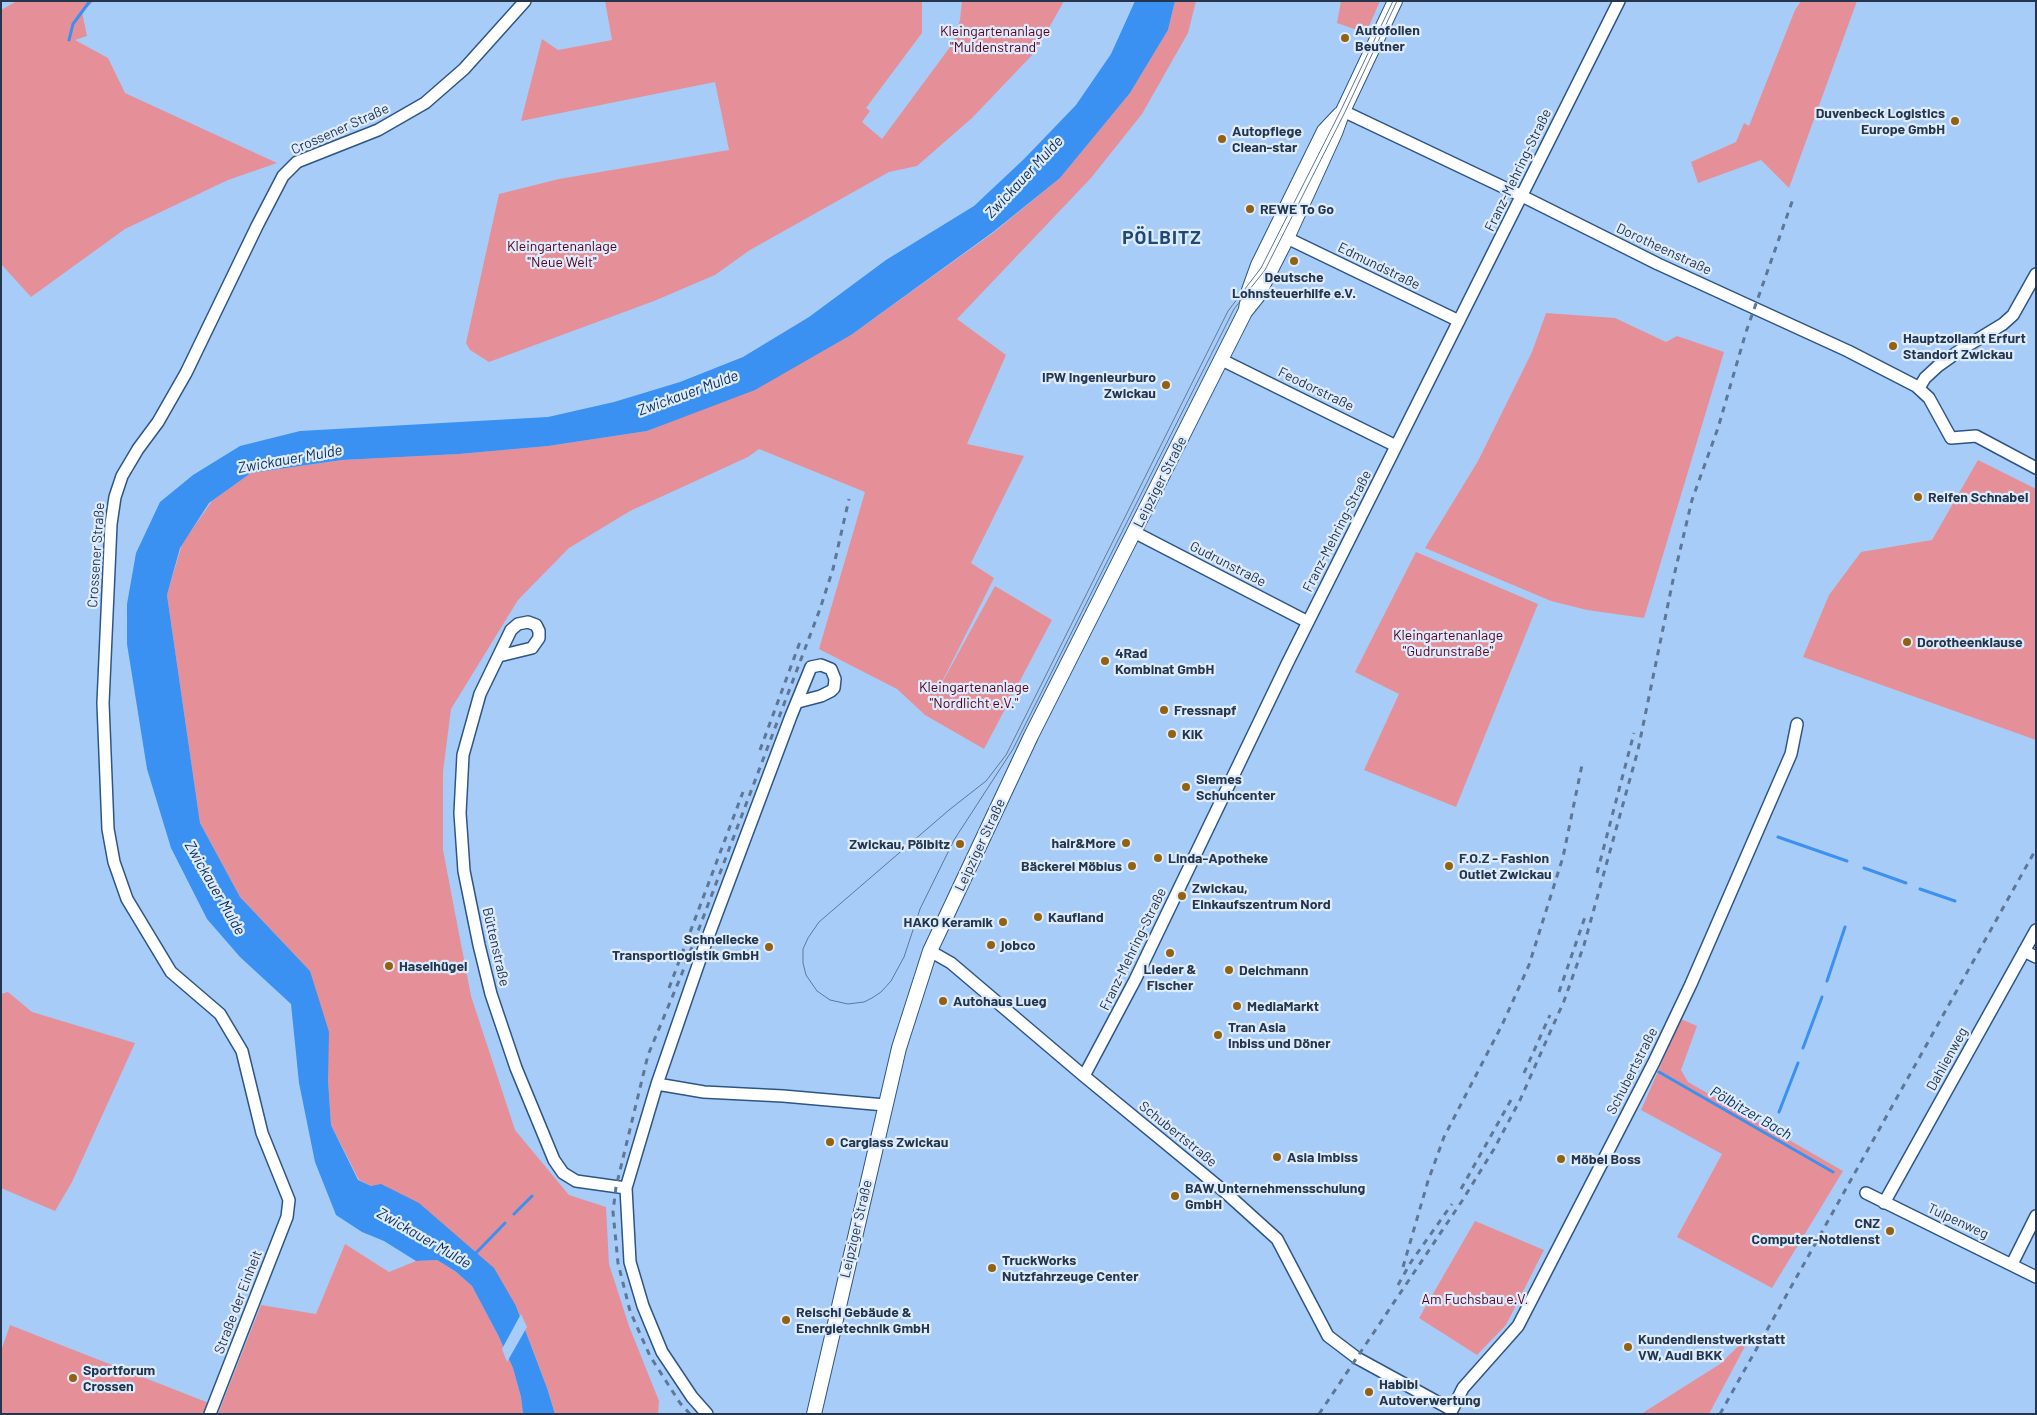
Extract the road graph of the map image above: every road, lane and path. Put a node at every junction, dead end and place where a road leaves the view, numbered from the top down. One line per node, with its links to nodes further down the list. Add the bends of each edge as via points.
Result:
1 (525, 1): 28 (street, Crossener Straße, via 464,69 425,103 378,130 297,162 283,176 186,373 122,476 115,497 103,703 108,829 114,862 127,899 171,972 220,1014 242,1051 262,1133)
2 (1396, 1): 4 (street, Leipziger Straße)
3 (1619, 1): 5 (street, Franz-Mehring-Straße)
4 (1343, 111): 5 (street, Dorotheenstraße); 6 (street, Leipziger Straße); 8 (street, Leipziger Straße, via 1324,131 1258,265)
5 (1522, 196): 9 (street, Franz-Mehring-Straße); 11 (street, Dorotheenstraße)
6 (1287, 238): 8 (street, Leipziger Straße, via 1257,297); 9 (street, Edmundstraße)
7 (2036, 274): 11 (street, via 2013,315 1938,366)
8 (1245, 312): 10 (street, Leipziger Straße)
9 (1459, 321): 12 (street, Franz-Mehring-Straße)
10 (1222, 360): 12 (street, Feodorstraße); 14 (street, Leipziger Straße)
11 (1919, 388): 13 (street, Dorotheenstraße, via 1929,398 1951,438 1976,436)
12 (1396, 446): 15 (street, Franz-Mehring-Straße)
13 (2036, 468)
14 (1134, 532): 15 (street, Gudrunstraße); 20 (street, Leipziger Straße, via 1028,744)
15 (1308, 622): 23 (street, Franz-Mehring-Straße, via 1143,963)
16 (499, 656): 26 (street, Büttenstraße, via 480,694 463,755 460,812 464,871 479,945 491,994 516,1068 554,1160 563,1173 576,1181)
17 (798, 702): 24 (street, via 705,945)
18 (1797, 724): 33 (street, Schubertstraße, via 1791,754 1654,1062 1518,1326 1463,1388)
19 (2036, 930): 21 (street, Dahlienweg)
20 (930, 951): 23 (street, Schubertstraße, via 951,963); 25 (street, Leipziger Straße)
21 (2024, 951): 22 (street); 29 (street, Dahlienweg)
22 (2036, 956)
23 (1084, 1076): 33 (street, Schubertstraße, via 1277,1239 1328,1336 1357,1358)
24 (657, 1084): 25 (street, via 704,1092); 26 (street)
25 (884, 1105): 36 (street, Leipziger Straße)
26 (626, 1188): 35 (street, via 630,1262 643,1306 662,1352)
27 (1866, 1194): 29 (street, Tulpenweg)
28 (289, 1200): 34 (street, Straße der Einheit, via 287,1217)
29 (1884, 1203): 31 (street, Tulpenweg)
30 (2036, 1216): 31 (street)
31 (2012, 1264): 32 (street, Tulpenweg)
32 (2036, 1276)
33 (1452, 1412)
34 (210, 1414)
35 (707, 1414)
36 (814, 1414)

